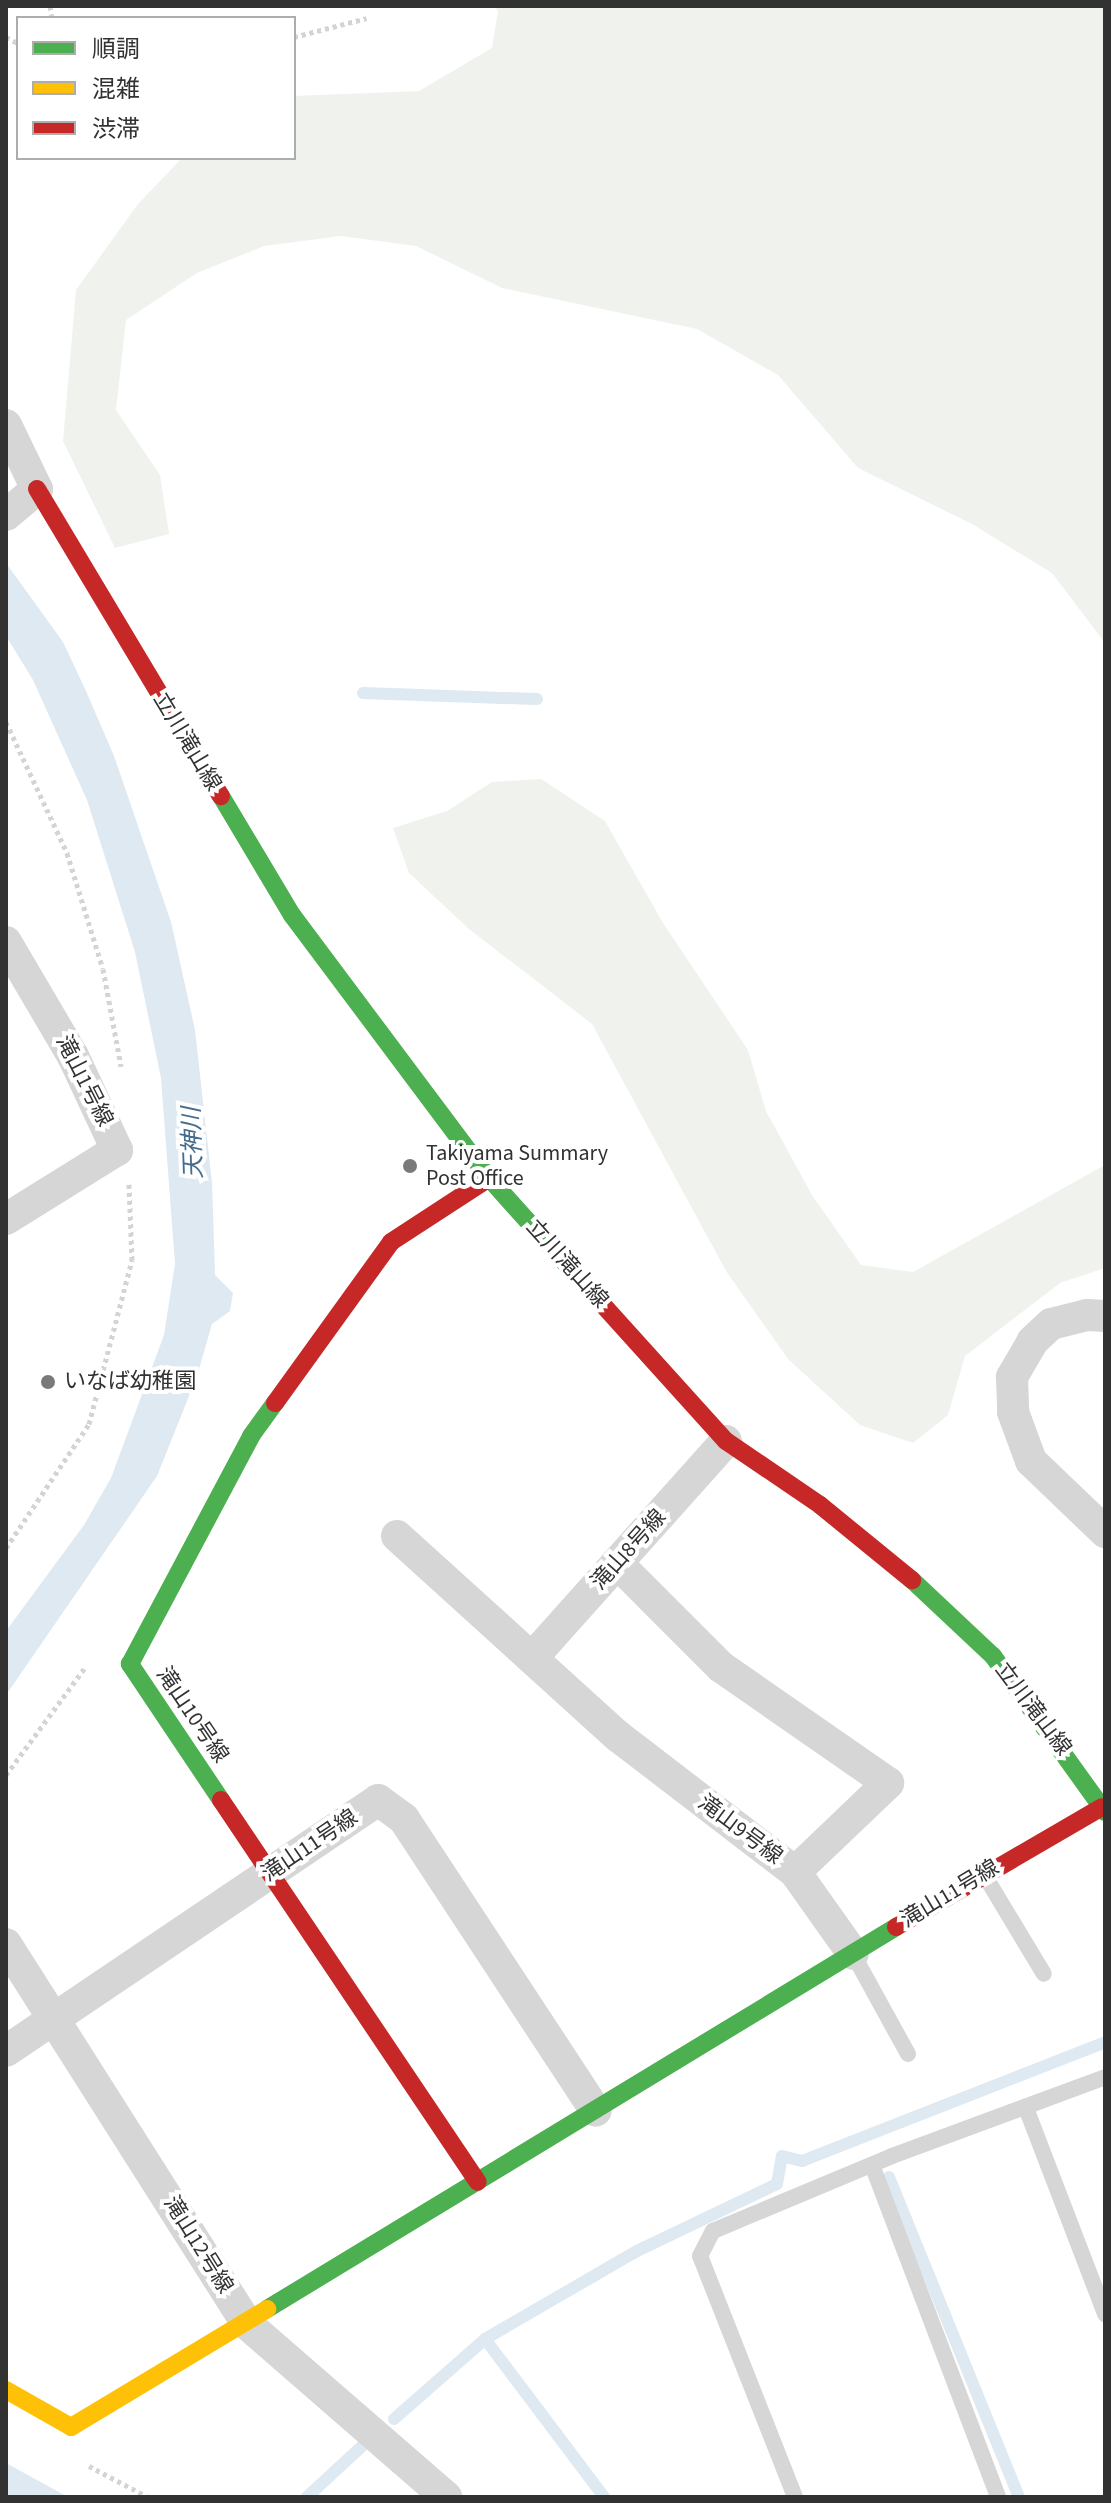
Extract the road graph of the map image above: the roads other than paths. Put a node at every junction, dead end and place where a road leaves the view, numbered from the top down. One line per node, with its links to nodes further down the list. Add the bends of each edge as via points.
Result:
1 (6, 425): 2 (street, 立川滝山線)
2 (37, 489): 3 (street); 5 (street, 立川滝山線, via 292,915)
3 (6, 515)
4 (6, 942): 6 (street, 滝山1号線, via 73,1056 117,1150)
5 (489, 1178): 8 (street, 立川滝山線); 16 (street, 滝山10号線, via 391,1242 251,1436 130,1664)
6 (6, 1219)
7 (1105, 1316): 9 (street, via 1051,1324 1033,1341 1012,1377 1013,1412 1031,1461)
8 (726, 1441): 11 (street, 滝山8号線); 13 (street, 立川滝山線, via 832,1515 917,1584 993,1656)
9 (1105, 1532)
10 (397, 1536): 12 (street, 滝山9号線)
11 (617, 1563): 12 (street, 滝山8号線); 14 (street, 滝山9号線, via 721,1667 888,1783)
12 (532, 1658): 14 (street, 滝山9号線, via 619,1737)
13 (1104, 1809): 15 (street, 滝山11号線)
14 (795, 1872): 18 (street)
15 (983, 1873): 18 (street, 滝山11号線); 19 (lane)
16 (269, 1874): 20 (street, 滝山11号線); 25 (street, 滝山11号線, via 378,1800 413,1832); 27 (street, 滝山10号線)
17 (6, 1944): 20 (street, 滝山12号線)
18 (853, 1954): 22 (lane); 25 (street, 滝山11号線)
19 (1044, 1974)
20 (52, 2021): 21 (street, 滝山11号線); 29 (street, 滝山12号線)
21 (6, 2051)
22 (908, 2054)
23 (1105, 2077): 24 (lane)
24 (1026, 2108): 26 (lane); 28 (lane)
25 (596, 2111): 27 (street, 滝山11号線)
26 (872, 2165): 32 (lane, via 713,2231 700,2256); 33 (lane)
27 (478, 2182): 29 (street, 滝山11号線)
28 (1105, 2314)
29 (247, 2324): 30 (street, 滝山11号線, via 71,2427); 31 (street, 滝山12号線)
30 (6, 2390)
31 (446, 2497)
32 (795, 2497)
33 (998, 2497)

